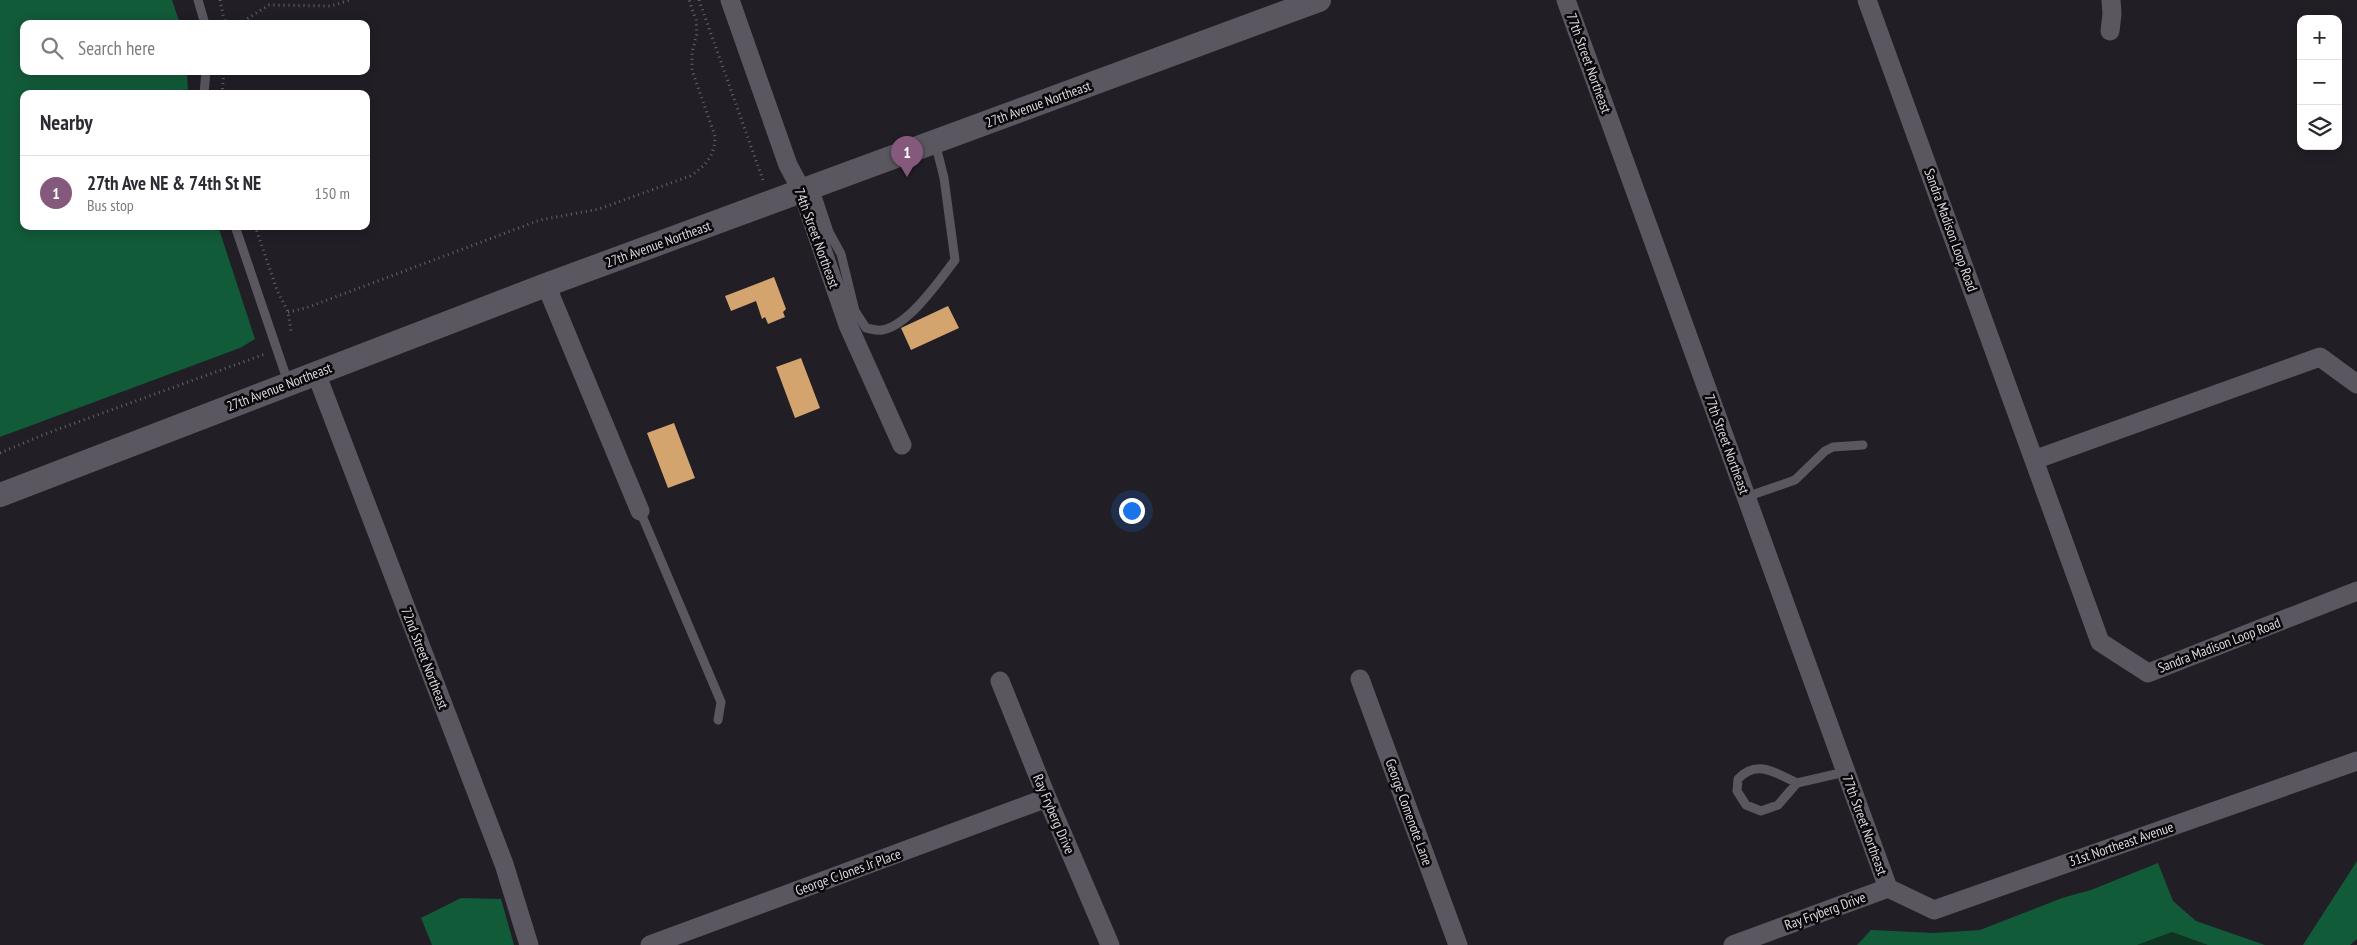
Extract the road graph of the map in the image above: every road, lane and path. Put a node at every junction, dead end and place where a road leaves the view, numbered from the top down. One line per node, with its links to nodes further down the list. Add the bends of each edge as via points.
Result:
1 (198, 0): 12 (lane)
2 (220, 0): 13 (path)
3 (350, 0): 14 (path, via 331,6 269,6)
4 (689, 0): 26 (path, via 697,33 692,70 715,136 715,147 701,169 690,176 599,208 540,220)
5 (699, 0): 22 (path)
6 (730, 0): 21 (street, 74th Street Northeast, via 788,165)
7 (1319, 0): 11 (street, 27th Avenue Northeast)
8 (1566, 0): 37 (street, 77th Street Northeast)
9 (1867, 0): 35 (street, Sandra Madison Loop Road)
10 (2111, 0): 15 (street)
11 (1291, 5): 20 (street, 27th Avenue Northeast)
12 (204, 20)
13 (224, 20)
14 (246, 20)
15 (2110, 31)
16 (206, 75): 18 (lane)
17 (224, 75): 19 (path)
18 (204, 90)
19 (222, 90)
20 (935, 142): 21 (street, 27th Avenue Northeast); 21 (lane, via 944,178 955,260 918,306 882,330 866,328 855,311 841,254)
21 (808, 189): 22 (street, 27th Avenue Northeast); 32 (street, 74th Street Northeast, via 848,325)
22 (772, 202): 25 (street, 27th Avenue Northeast)
23 (235, 230): 30 (lane)
24 (256, 230): 26 (path)
25 (546, 286): 29 (street, 27th Avenue Northeast); 38 (street)
26 (288, 312): 27 (path)
27 (291, 331)
28 (265, 354): 34 (path)
29 (316, 373): 30 (street, 27th Avenue Northeast); 48 (street, 72nd Street Northeast, via 504,864)
30 (288, 384): 36 (street, 27th Avenue Northeast)
31 (2357, 384): 35 (street, via 2320,357)
32 (902, 445)
33 (1863, 445): 37 (lane, via 1832,447 1795,480)
34 (0, 453)
35 (2034, 460): 39 (street, Sandra Madison Loop Road, via 2100,642 2148,673)
36 (0, 495)
37 (1746, 497): 44 (street, 77th Street Northeast)
38 (640, 510): 42 (lane, via 721,702)
39 (2357, 591)
40 (1360, 679): 51 (street, George Comenote Lane)
41 (1000, 681): 46 (street, Ray Fryberg Drive)
42 (718, 720)
43 (2357, 761): 47 (street, 31st Northeast Avenue, via 1934,910)
44 (1845, 772): 45 (lane); 47 (street, 77th Street Northeast)
45 (1797, 783): 45 (lane, via 1778,805 1761,811 1746,805 1737,791 1738,779 1746,771 1759,768)
46 (1047, 798): 49 (street, George C Jones Jr Place); 50 (street, Ray Fryberg Drive)
47 (1888, 888): 52 (street, Ray Fryberg Drive)
48 (529, 945)
49 (650, 945)
50 (1110, 945)
51 (1458, 945)
52 (1733, 945)

